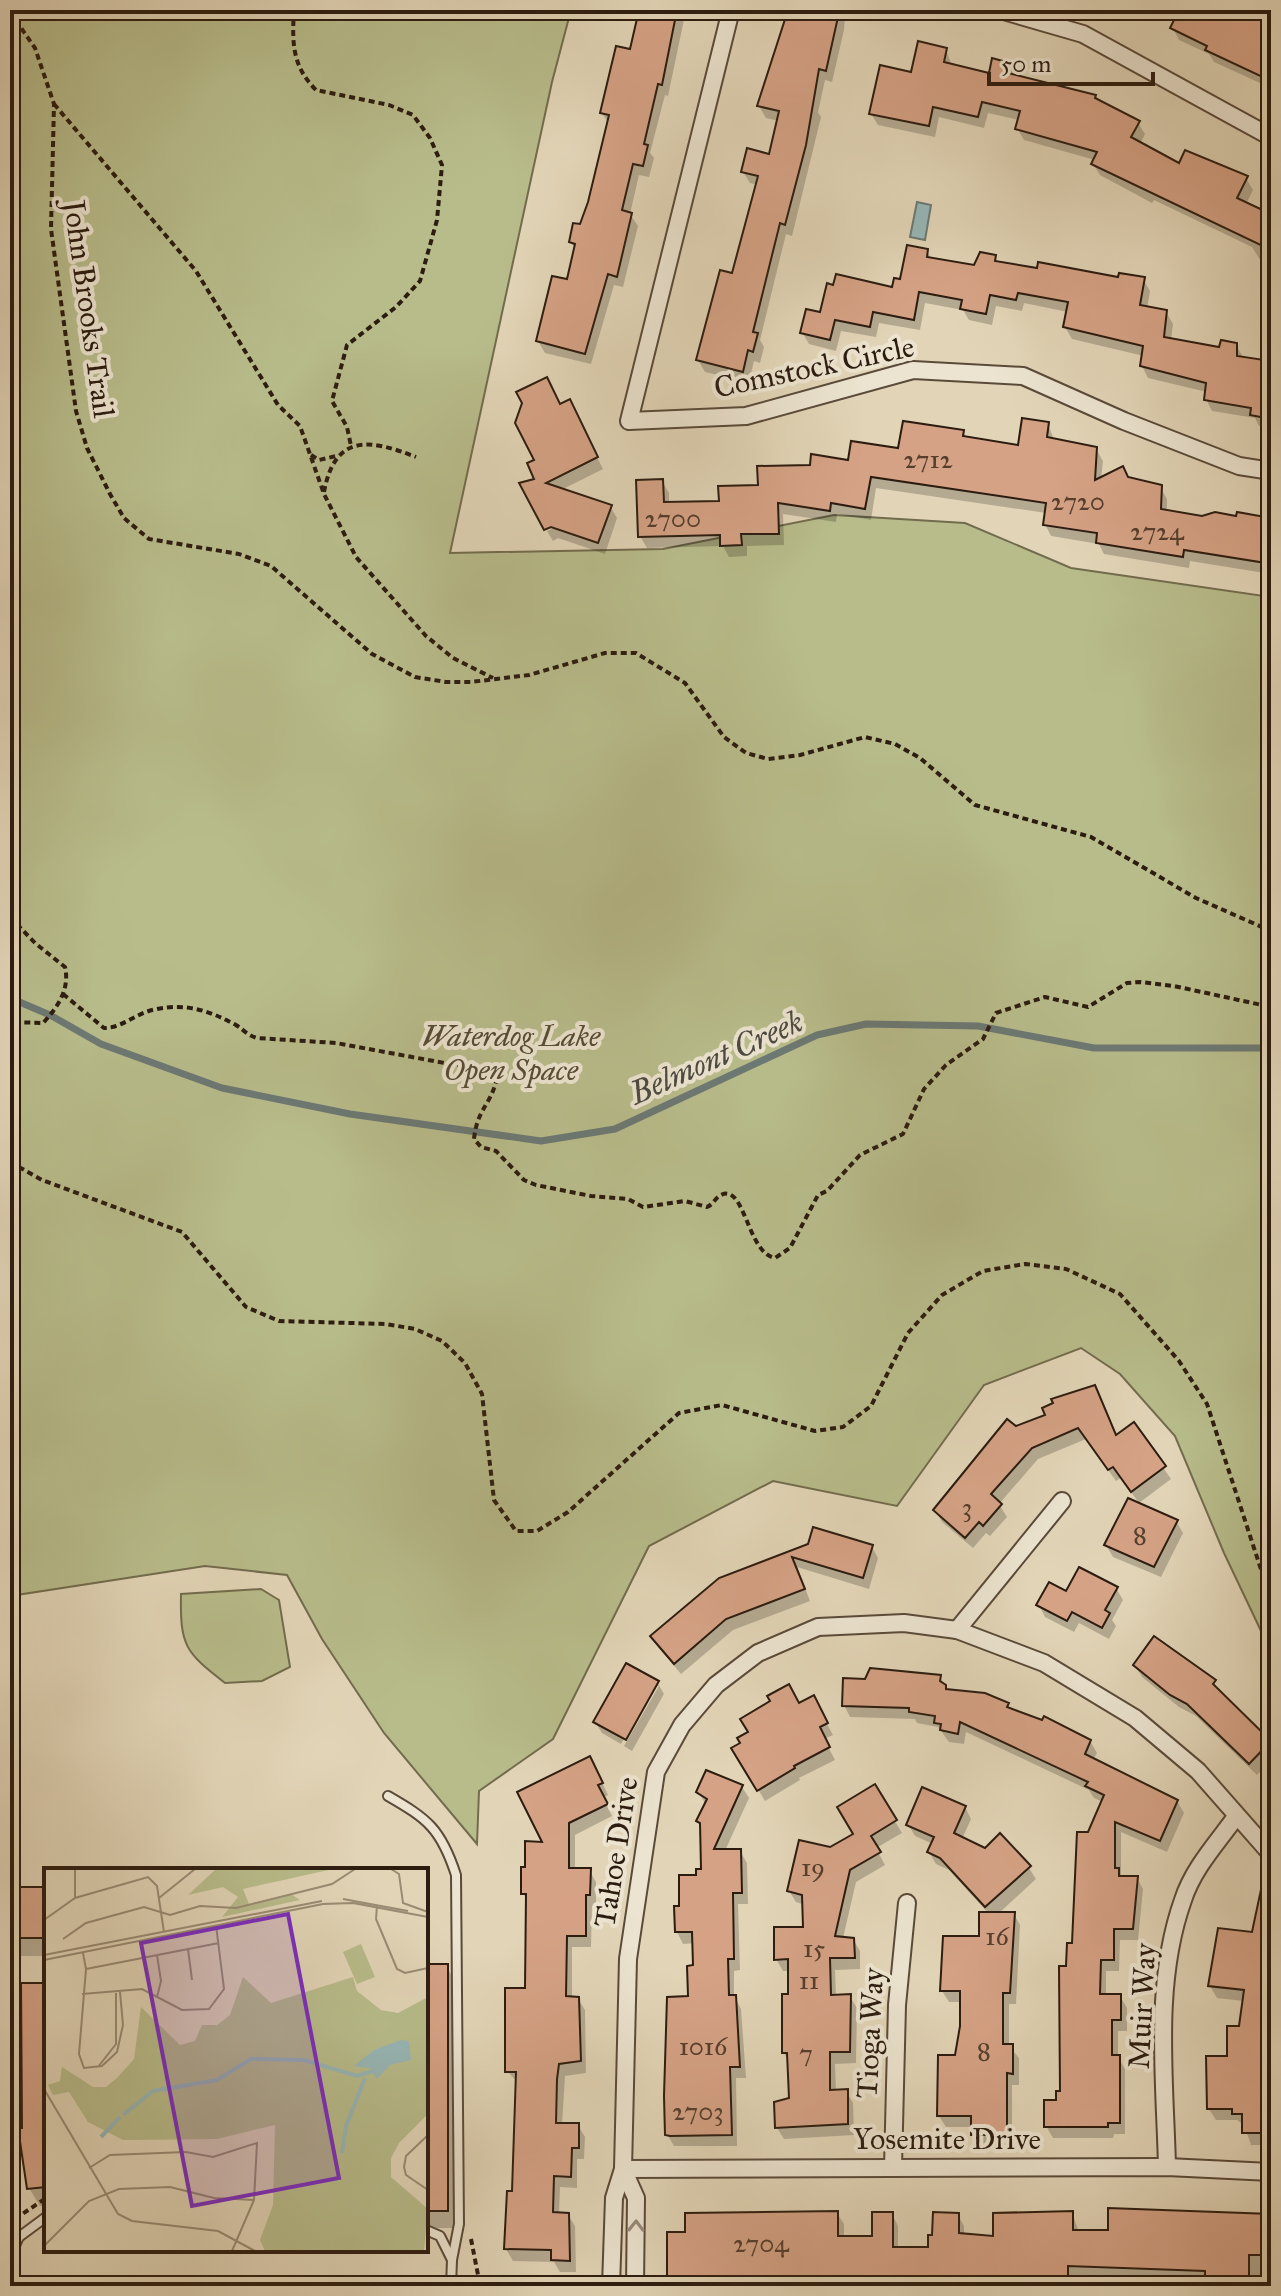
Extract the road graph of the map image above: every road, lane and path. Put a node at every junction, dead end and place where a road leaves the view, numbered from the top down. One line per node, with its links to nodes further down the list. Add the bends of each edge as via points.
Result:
1 (294, 10): 7 (path, via 296,63 316,90 413,115 442,165 437,220 420,281 343,352 332,401 344,419)
2 (731, 10): 11 (street, Comstock Circle, via 629,421 746,416 913,370 1023,376 1239,466)
3 (1000, 10): 6 (street, via 1083,34)
4 (10, 12): 5 (path, John Brooks Trail, via 35,48)
5 (54, 104): 8 (path, via 196,271 278,405 300,426); 13 (path, John Brooks Trail, via 51,229 76,411 87,448 124,518 149,539 239,554 271,566 372,654 415,677 446,682)
6 (1271, 137)
7 (351, 446): 9 (path); 10 (path, via 383,446)
8 (310, 455): 9 (path, via 319,460); 12 (path)
9 (338, 455): 12 (path)
10 (416, 457)
11 (1271, 471)
12 (324, 494): 13 (path, via 356,557 401,610 453,658)
13 (495, 679): 15 (path, John Brooks Trail, via 605,653 636,653 685,683 724,737 756,758 800,755 865,737 895,744 920,758 975,805 1091,837 1196,898)
14 (10, 917): 16 (path, via 65,967)
15 (1271, 931)
16 (63, 994): 17 (path, via 104,1028 122,1025 145,1011 193,1007 257,1038 336,1043 480,1068 496,1082 475,1124 474,1139 496,1151 524,1180 653,1208 685,1201 712,1206 728,1194 746,1215 758,1249 775,1258 790,1248 818,1195 860,1155 903,1134 924,1089 946,1065 983,1039 990,1020 1003,1009 1045,997 1088,1007 1127,983 1174,986); 18 (path, via 43,1023)
17 (1271, 1007)
18 (10, 1022)
19 (10, 1162): 21 (path, via 42,1180 182,1232 246,1307 279,1321 386,1324 442,1341 465,1363 482,1394 494,1500 516,1531 537,1531 568,1512 679,1413 722,1405 815,1431 843,1427 871,1406 908,1333 942,1295 983,1271 1025,1264 1066,1269 1120,1294 1179,1361 1207,1404)
20 (1062, 1501): 22 (street)
21 (1271, 1600)
22 (957, 1630): 24 (street, Tahoe Drive, via 1044,1663 1135,1718 1198,1771); 29 (street, Tahoe Drive, via 904,1623 818,1627 758,1653 716,1685 682,1725 656,1772 628,1959)
23 (388, 1796): 34 (lane, via 426,1818 447,1848 456,1875 459,2224)
24 (1235, 1818): 25 (street, Tahoe Drive); 28 (street, Muir Way, via 1190,1885 1172,1939 1164,2004)
25 (1271, 1854)
26 (907, 1903): 27 (street, Tioga Way, via 897,2005)
27 (893, 2167): 28 (street, Yosemite Drive); 29 (street, Yosemite Drive)
28 (1167, 2167): 30 (street, Yosemite Drive)
29 (623, 2169): 37 (street, Tahoe Drive, via 614,2198); 38 (street, Tahoe Drive, one-way to 29, via 636,2198)
30 (1271, 2172)
31 (44, 2218): 33 (lane, via 19,2237)
32 (428, 2231): 34 (lane, via 440,2236)
33 (10, 2256)
34 (452, 2260): 35 (lane)
35 (451, 2286)
36 (587, 2286): 37 (lane)
37 (611, 2286)
38 (635, 2286)

